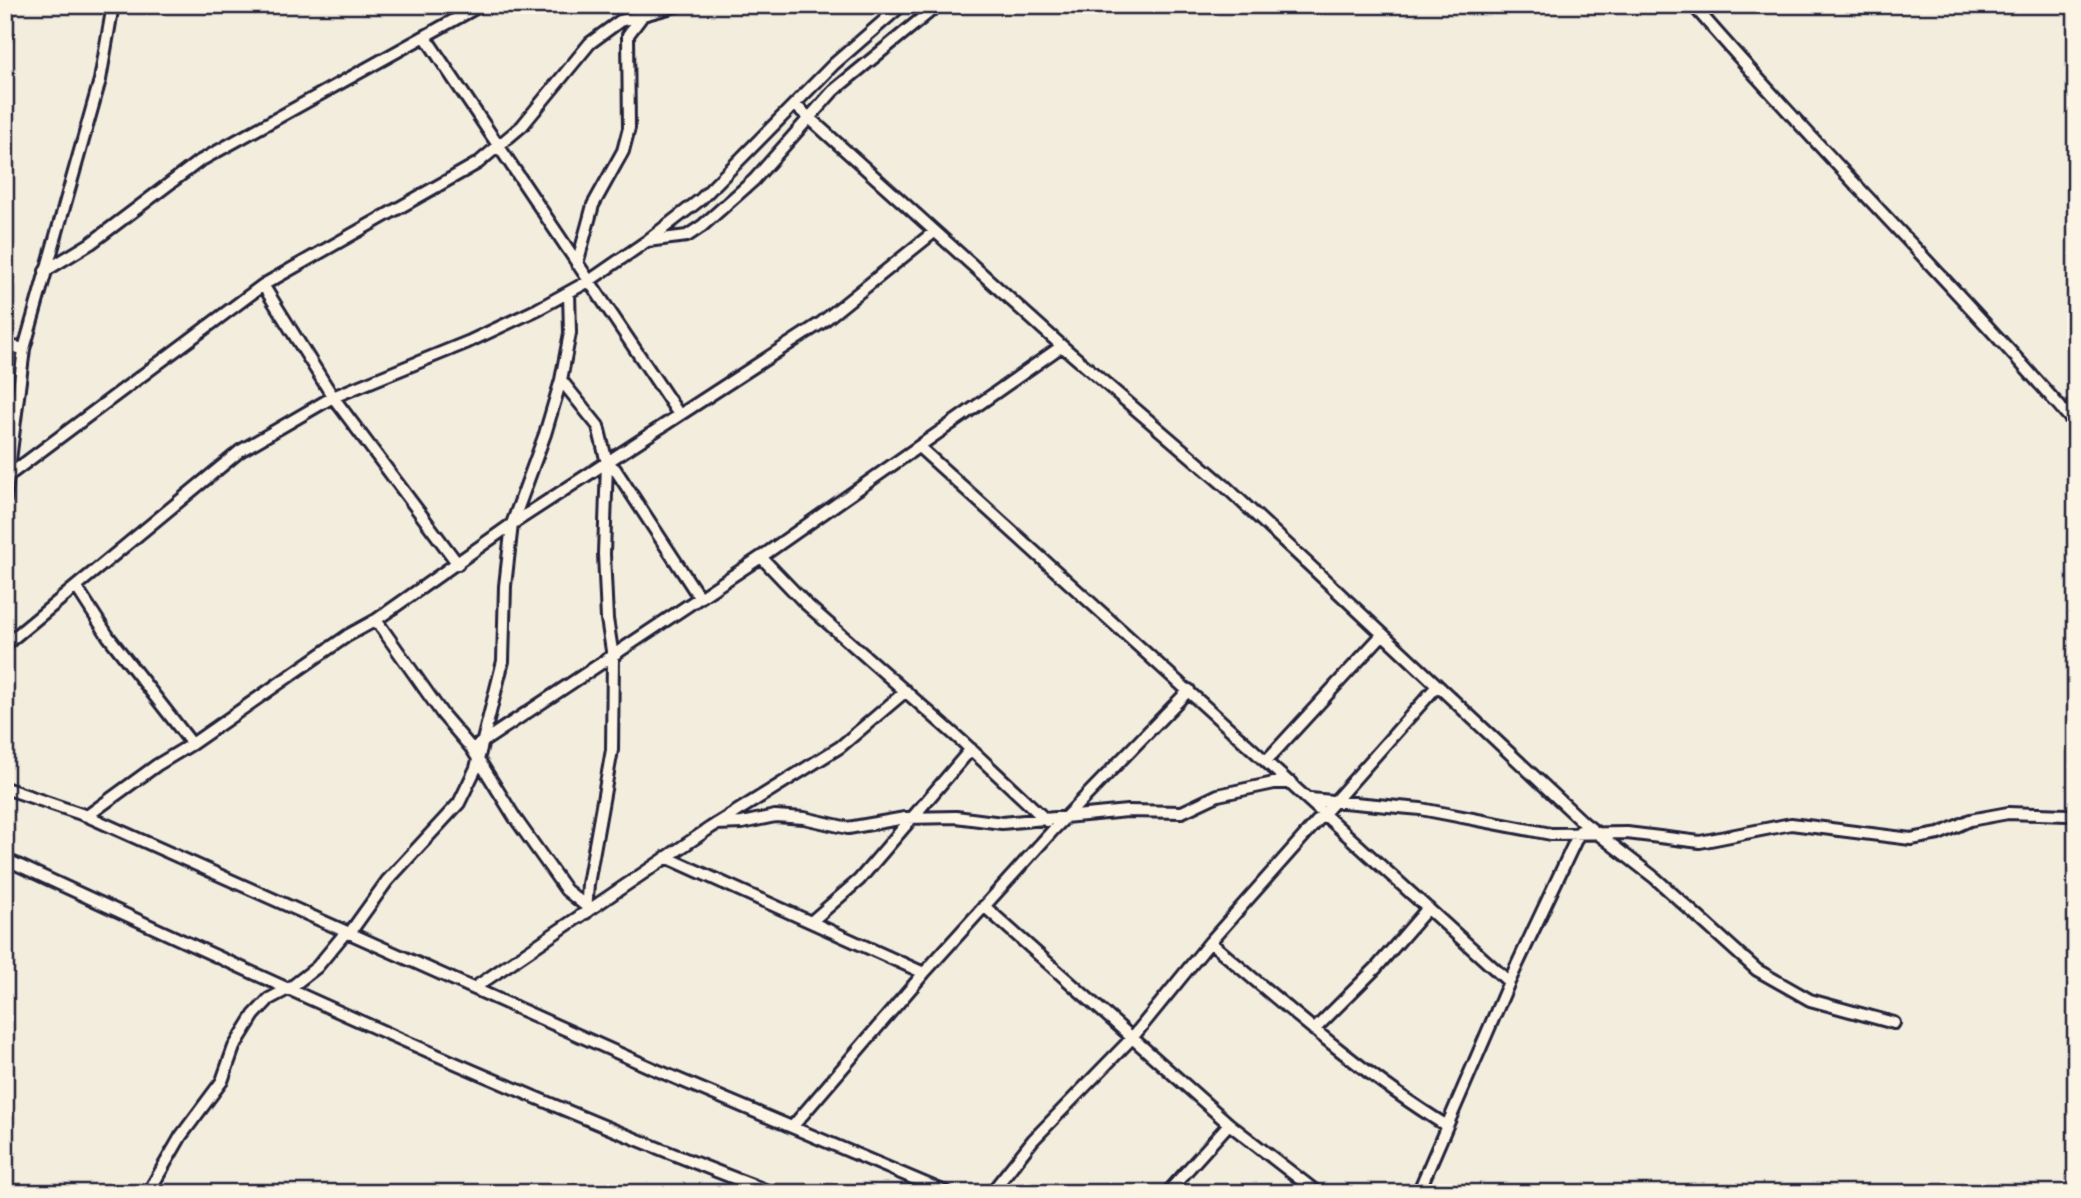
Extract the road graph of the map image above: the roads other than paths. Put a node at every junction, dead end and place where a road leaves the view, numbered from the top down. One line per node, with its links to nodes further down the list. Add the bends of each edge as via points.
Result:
1 (113, 5): 15 (street, via 100,80)
2 (481, 5): 8 (street)
3 (680, 5): 7 (street)
4 (902, 5): 9 (street, via 834,64)
5 (938, 5): 10 (street, via 856,70)
6 (1693, 5): 25 (street)
7 (646, 10): 11 (street, via 620,21 590,43); 14 (street, via 628,39 631,99 625,142 593,205)
8 (426, 37): 11 (street); 15 (street, via 198,162)
9 (796, 105): 10 (street); 13 (street, via 701,199)
10 (809, 118): 12 (street); 13 (street, via 754,180 702,226 687,236)
11 (498, 147): 14 (street); 17 (street, via 445,184)
12 (934, 232): 20 (street); 24 (street, via 821,323)
13 (647, 241): 16 (street)
14 (577, 264): 16 (street)
15 (46, 271): 21 (street)
16 (589, 281): 18 (street); 24 (street)
17 (263, 285): 23 (street); 28 (street)
18 (569, 292): 22 (street, via 570,333); 23 (street, via 468,342)
19 (5, 345): 21 (street)
20 (1062, 346): 26 (street); 36 (street, via 1225,486)
21 (24, 349): 28 (street)
22 (561, 380): 27 (street, via 598,426); 30 (street)
23 (332, 397): 32 (street); 33 (street, via 240,451)
24 (678, 413): 27 (street)
25 (2076, 425)
26 (919, 447): 31 (street); 40 (street)
27 (607, 463): 30 (street); 34 (street); 38 (street, via 604,554)
28 (9, 475): 29 (street)
29 (5, 500)
30 (512, 524): 32 (street); 42 (street, via 503,661)
31 (761, 557): 34 (street); 41 (street, via 805,603)
32 (458, 564): 35 (street)
33 (77, 588): 37 (street); 43 (street, via 108,636)
34 (699, 597): 38 (street)
35 (376, 620): 43 (street); 44 (street)
36 (1382, 635): 39 (street); 47 (street)
37 (5, 645)
38 (613, 657): 42 (street); 67 (street, via 612,750)
39 (1437, 686): 51 (street); 58 (street)
40 (1189, 690): 47 (street); 55 (street)
41 (906, 691): 45 (street); 59 (street, via 840,747)
42 (482, 742): 44 (street); 46 (street)
43 (192, 744): 54 (street)
44 (471, 749): 46 (street)
45 (971, 749): 56 (street); 57 (street)
46 (478, 760): 67 (street, via 566,890); 69 (street, via 459,803 387,881)
47 (1267, 760): 48 (street)
48 (1292, 783): 50 (street); 55 (street, via 1218,795 1182,812)
49 (5, 788): 54 (street)
50 (1310, 799): 51 (street); 52 (street)
51 (1336, 801): 52 (street); 62 (street, via 1421,809 1551,834)
52 (1326, 814): 66 (street); 70 (street)
53 (2067, 815): 61 (street, via 2008,813 1910,839 1791,824 1708,842)
54 (87, 817): 69 (street)
55 (1066, 817): 57 (street); 60 (street)
56 (914, 818): 57 (street, via 1002,823); 59 (street, via 848,828 775,816); 68 (street, via 859,880)
57 (1044, 819): 60 (street)
58 (1584, 823): 61 (street); 62 (street)
59 (716, 824): 63 (street)
60 (1055, 828): 65 (street)
61 (1599, 833): 62 (street); 75 (street, via 1781,986 1810,1000)
62 (1579, 834): 72 (street)
63 (666, 857): 67 (street); 68 (street)
64 (5, 859): 73 (street)
65 (984, 906): 71 (street); 77 (street)
66 (1428, 908): 72 (street); 76 (street)
67 (586, 910): 74 (street)
68 (812, 921): 71 (street)
69 (348, 933): 73 (street); 74 (street)
70 (1210, 942): 76 (street); 77 (street)
71 (924, 972): 79 (street)
72 (1509, 982): 80 (street)
73 (290, 988): 81 (street, via 269,999 242,1033 222,1082 181,1136); 82 (street, via 556,1106)
74 (474, 988): 79 (street)
75 (1894, 1023)
76 (1314, 1030): 80 (street, via 1389,1090)
77 (1132, 1038): 78 (street); 84 (street, via 1032,1140)
78 (1229, 1124): 85 (street); 86 (street)
79 (793, 1126): 83 (street)
80 (1447, 1126): 87 (street)
81 (148, 1193)
82 (773, 1193)
83 (948, 1193)
84 (991, 1193)
85 (1167, 1193)
86 (1318, 1193)
87 (1418, 1193)

